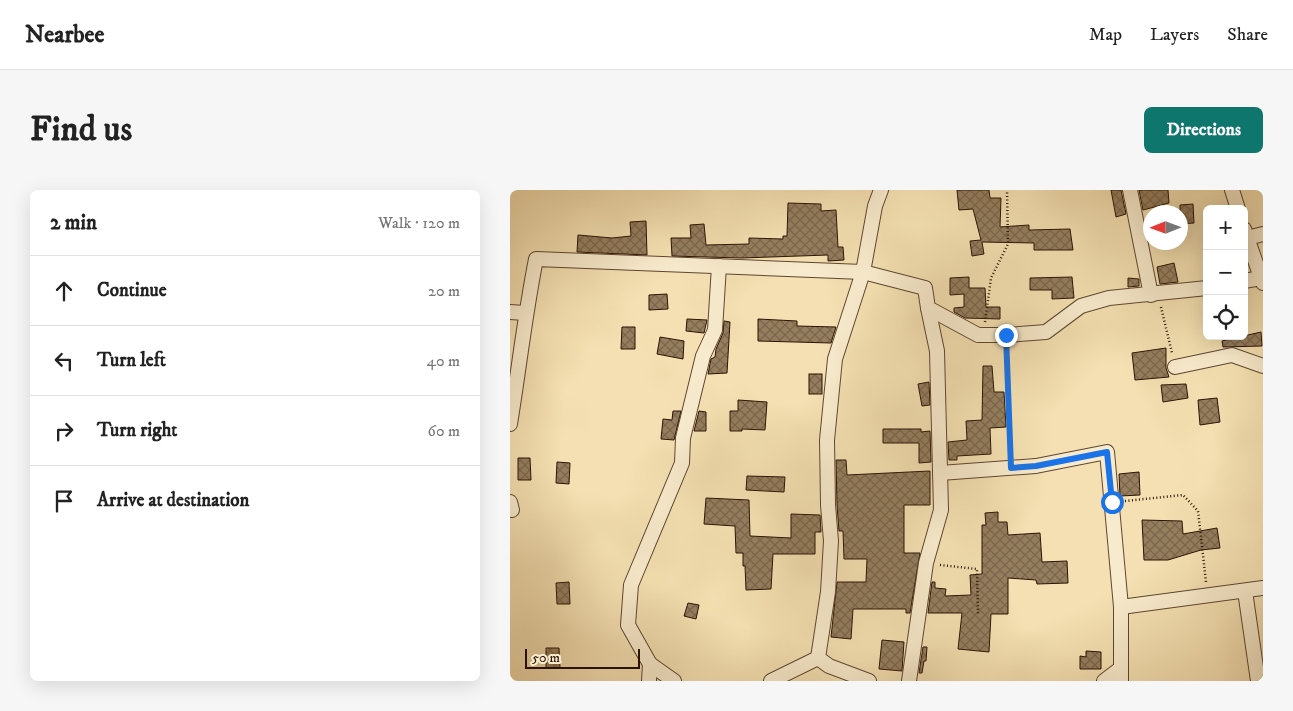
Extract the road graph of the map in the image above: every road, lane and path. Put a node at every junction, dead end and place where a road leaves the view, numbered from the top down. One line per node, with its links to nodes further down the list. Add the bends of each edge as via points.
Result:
1 (881, 190): 10 (street)
2 (1007, 190): 18 (path, via 1008,244 990,278)
3 (1130, 190): 14 (street)
4 (1232, 190): 5 (street)
5 (1237, 205)
6 (1248, 234): 7 (street)
7 (1263, 234)
8 (1248, 240): 12 (street)
9 (718, 266): 10 (street); 17 (street, via 536,259); 33 (street, via 715,330 702,356 683,438 682,463 631,585 628,625)
10 (863, 272): 15 (street, via 925,288); 32 (street, via 835,359 827,440 831,541)
11 (1248, 281): 12 (street)
12 (1262, 281)
13 (1203, 288): 14 (street)
14 (1151, 295): 19 (street, via 1110,298 1081,306 1046,332); 21 (path, via 1160,307)
15 (928, 308): 18 (street, via 978,335); 24 (street, via 937,351)
16 (510, 312): 17 (street)
17 (525, 313): 22 (street)
18 (984, 335): 19 (street)
19 (1006, 335): 23 (path)
20 (1263, 366): 21 (street, via 1232,355)
21 (1175, 367)
22 (510, 424)
23 (1011, 468): 24 (street); 25 (street, via 1107,452)
24 (940, 473): 26 (street, via 941,510)
25 (1112, 502): 29 (path, via 1183,494 1198,511); 30 (street)
26 (926, 563): 31 (path, via 976,569); 39 (street)
27 (1263, 588): 28 (street)
28 (1245, 591): 29 (street); 41 (street)
29 (1208, 596): 30 (street)
30 (1121, 607): 34 (street)
31 (978, 614)
32 (818, 658): 37 (street); 38 (street, via 829,666)
33 (650, 664): 35 (street); 36 (street)
34 (1121, 674): 40 (street)
35 (649, 681)
36 (674, 681)
37 (770, 681)
38 (869, 681)
39 (909, 681)
40 (1104, 681)
41 (1258, 681)

